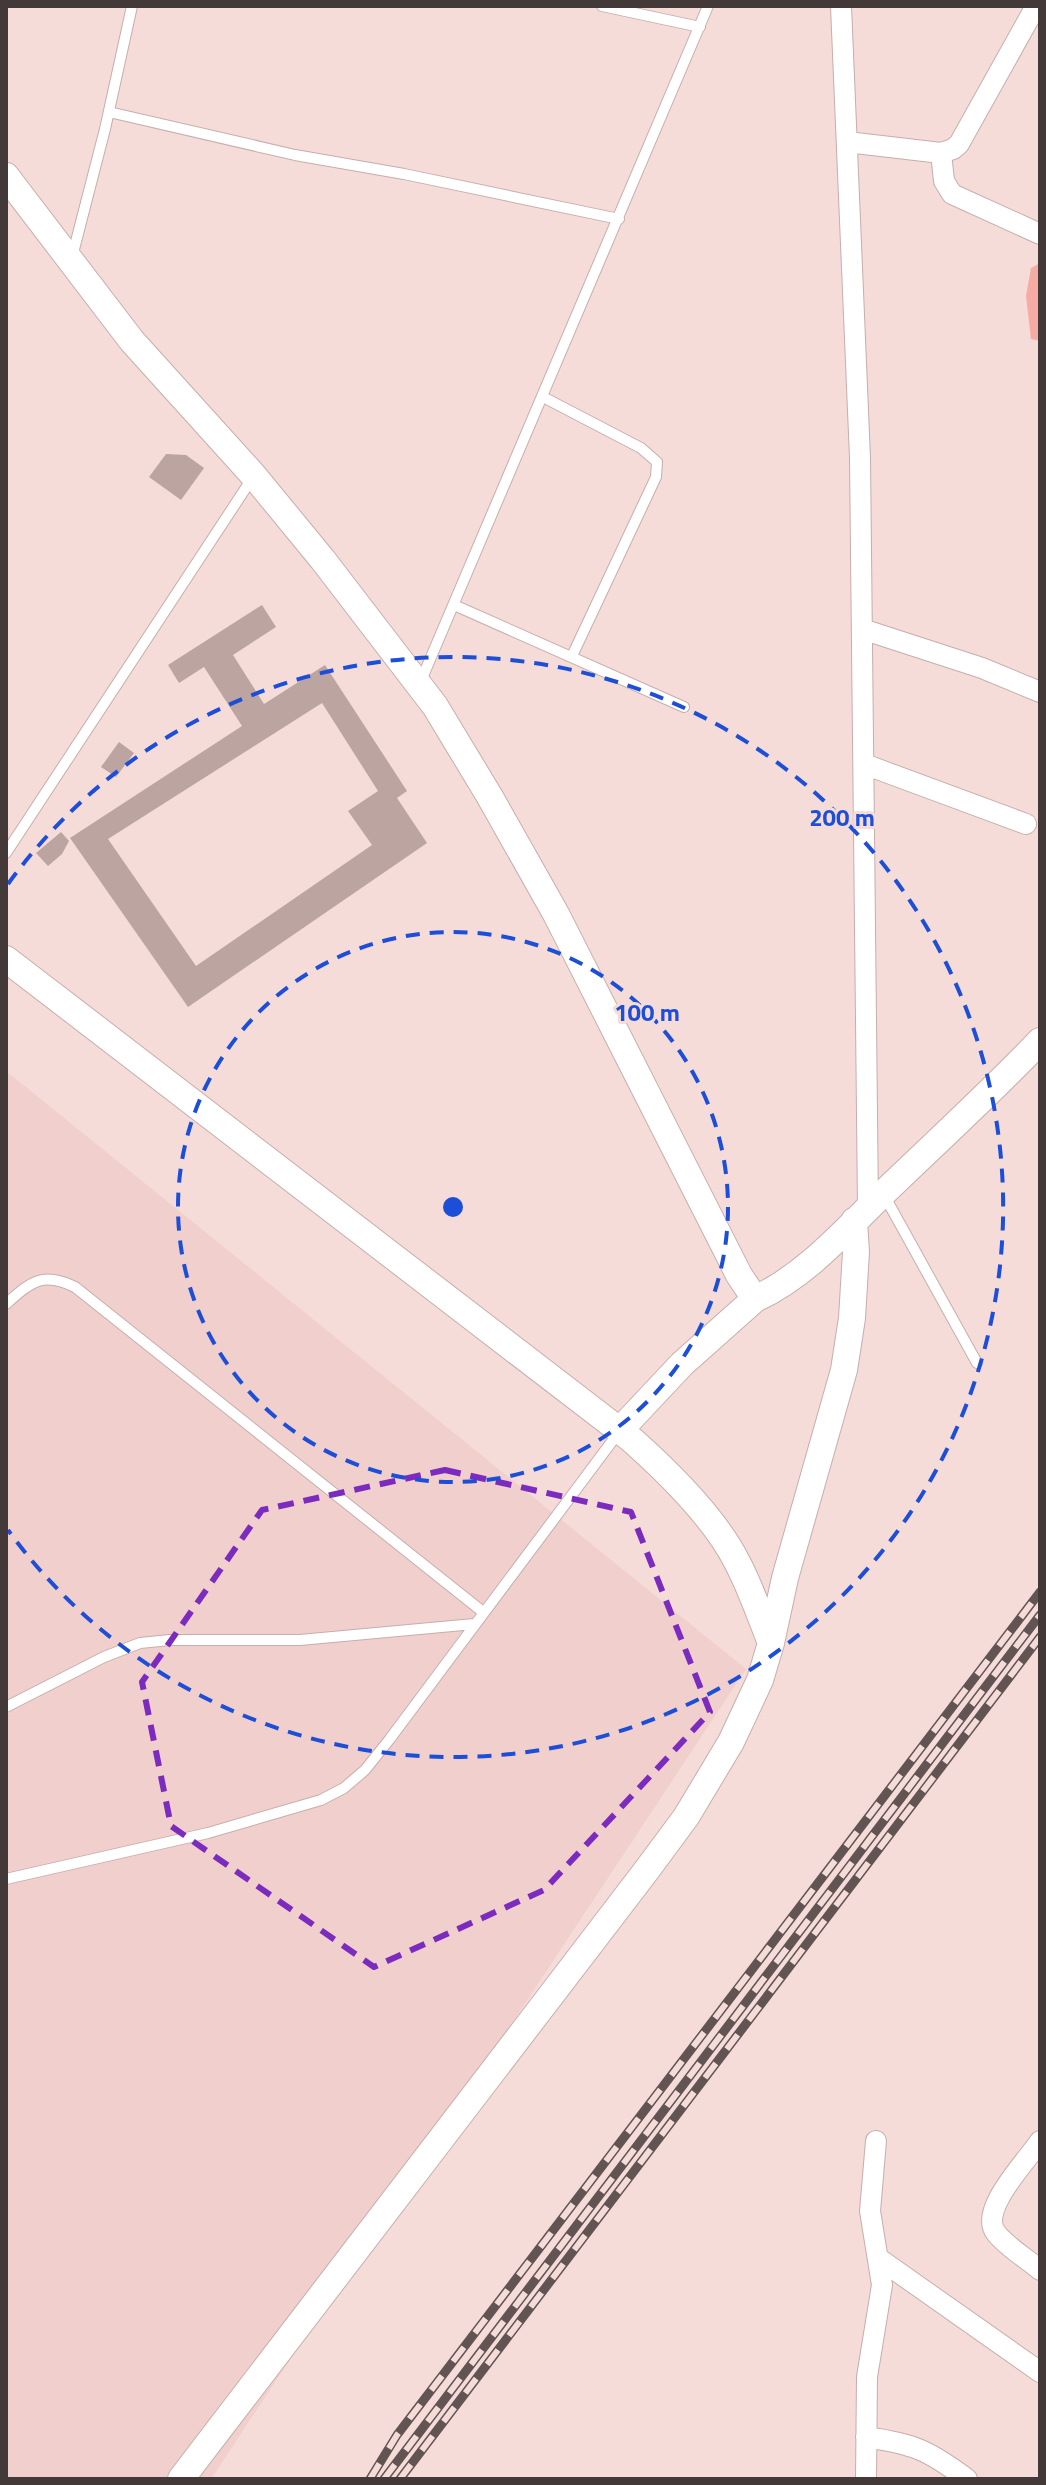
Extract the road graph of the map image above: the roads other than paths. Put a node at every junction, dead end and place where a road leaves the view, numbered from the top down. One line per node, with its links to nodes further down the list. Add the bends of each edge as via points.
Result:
1 (132, 6): 7 (lane)
2 (602, 6): 6 (lane)
3 (708, 6): 6 (lane)
4 (841, 6): 8 (street)
5 (1036, 6): 9 (street, via 959,144)
6 (700, 27): 11 (lane)
7 (109, 112): 11 (lane, via 279,152); 13 (lane)
8 (847, 142): 9 (street); 17 (street)
9 (941, 153): 12 (street, via 944,181 952,194)
10 (6, 176): 13 (street)
11 (619, 219): 14 (lane)
12 (1040, 234)
13 (71, 262): 15 (street, via 161,376)
14 (543, 397): 16 (lane); 18 (lane, via 641,448 657,462 656,477)
15 (254, 476): 19 (street); 24 (lane)
16 (454, 605): 18 (lane); 19 (lane)
17 (862, 629): 20 (street); 22 (street)
18 (572, 656): 21 (lane)
19 (419, 685): 28 (street, via 556,914)
20 (1040, 692)
21 (684, 707)
22 (864, 764): 23 (street); 27 (street)
23 (1026, 824)
24 (6, 853)
25 (6, 959): 31 (street)
26 (1040, 1041): 27 (street)
27 (868, 1208): 28 (street, via 789,1279); 30 (lane); 34 (street, via 844,1370)
28 (755, 1299): 31 (street, via 682,1364)
29 (6, 1304): 32 (lane, via 40,1279 75,1287)
30 (977, 1363)
31 (620, 1430): 32 (lane); 34 (street, via 724,1540)
32 (483, 1612): 33 (lane)
33 (474, 1624): 35 (lane, via 300,1640 140,1643); 36 (lane, via 365,1770 344,1788 272,1817)
34 (771, 1643): 43 (street, via 731,1742 686,1817)
35 (6, 1707)
36 (6, 1879)
37 (876, 2141): 39 (street, via 870,2211)
38 (1040, 2141): 40 (street, via 990,2220 996,2233)
39 (889, 2265): 41 (street); 42 (street, via 867,2377)
40 (1040, 2270)
41 (1040, 2372)
42 (880, 2439): 44 (street); 45 (street, via 927,2451)
43 (181, 2479)
44 (866, 2479)
45 (967, 2479)

